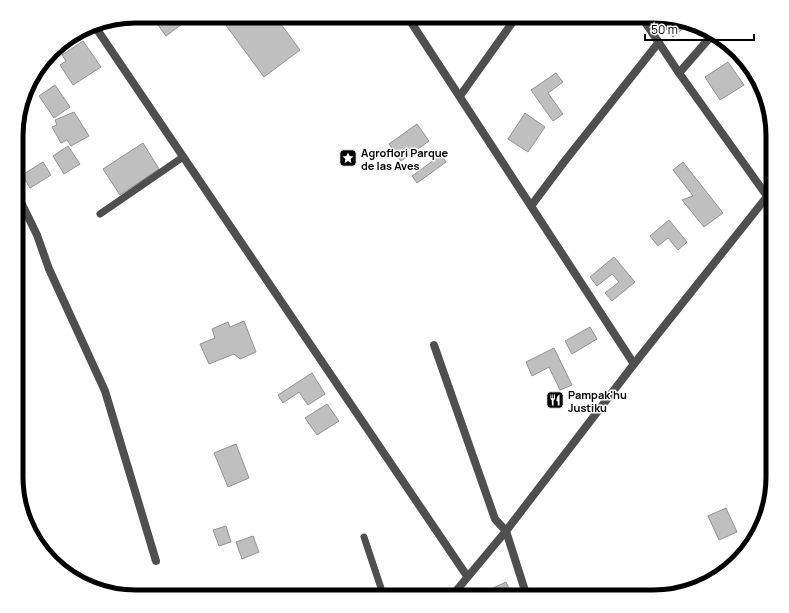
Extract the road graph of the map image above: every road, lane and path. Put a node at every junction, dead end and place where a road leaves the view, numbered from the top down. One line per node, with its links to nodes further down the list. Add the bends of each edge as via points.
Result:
1 (412, 23): 8 (street)
2 (512, 23): 8 (street)
3 (646, 23): 6 (street)
4 (97, 30): 9 (street)
5 (710, 39): 7 (street)
6 (659, 42): 7 (street); 13 (street)
7 (679, 73): 10 (street)
8 (460, 96): 13 (street)
9 (183, 157): 14 (lane); 20 (street)
10 (766, 195)
11 (766, 197): 16 (street)
12 (23, 206): 19 (street, via 105,391)
13 (531, 206): 16 (street)
14 (100, 214)
15 (434, 345): 17 (street, via 495,519)
16 (634, 364): 17 (street)
17 (506, 530): 20 (street); 23 (street)
18 (364, 537): 21 (lane)
19 (156, 561)
20 (467, 576): 22 (street)
21 (382, 590)
22 (456, 590)
23 (525, 590)

